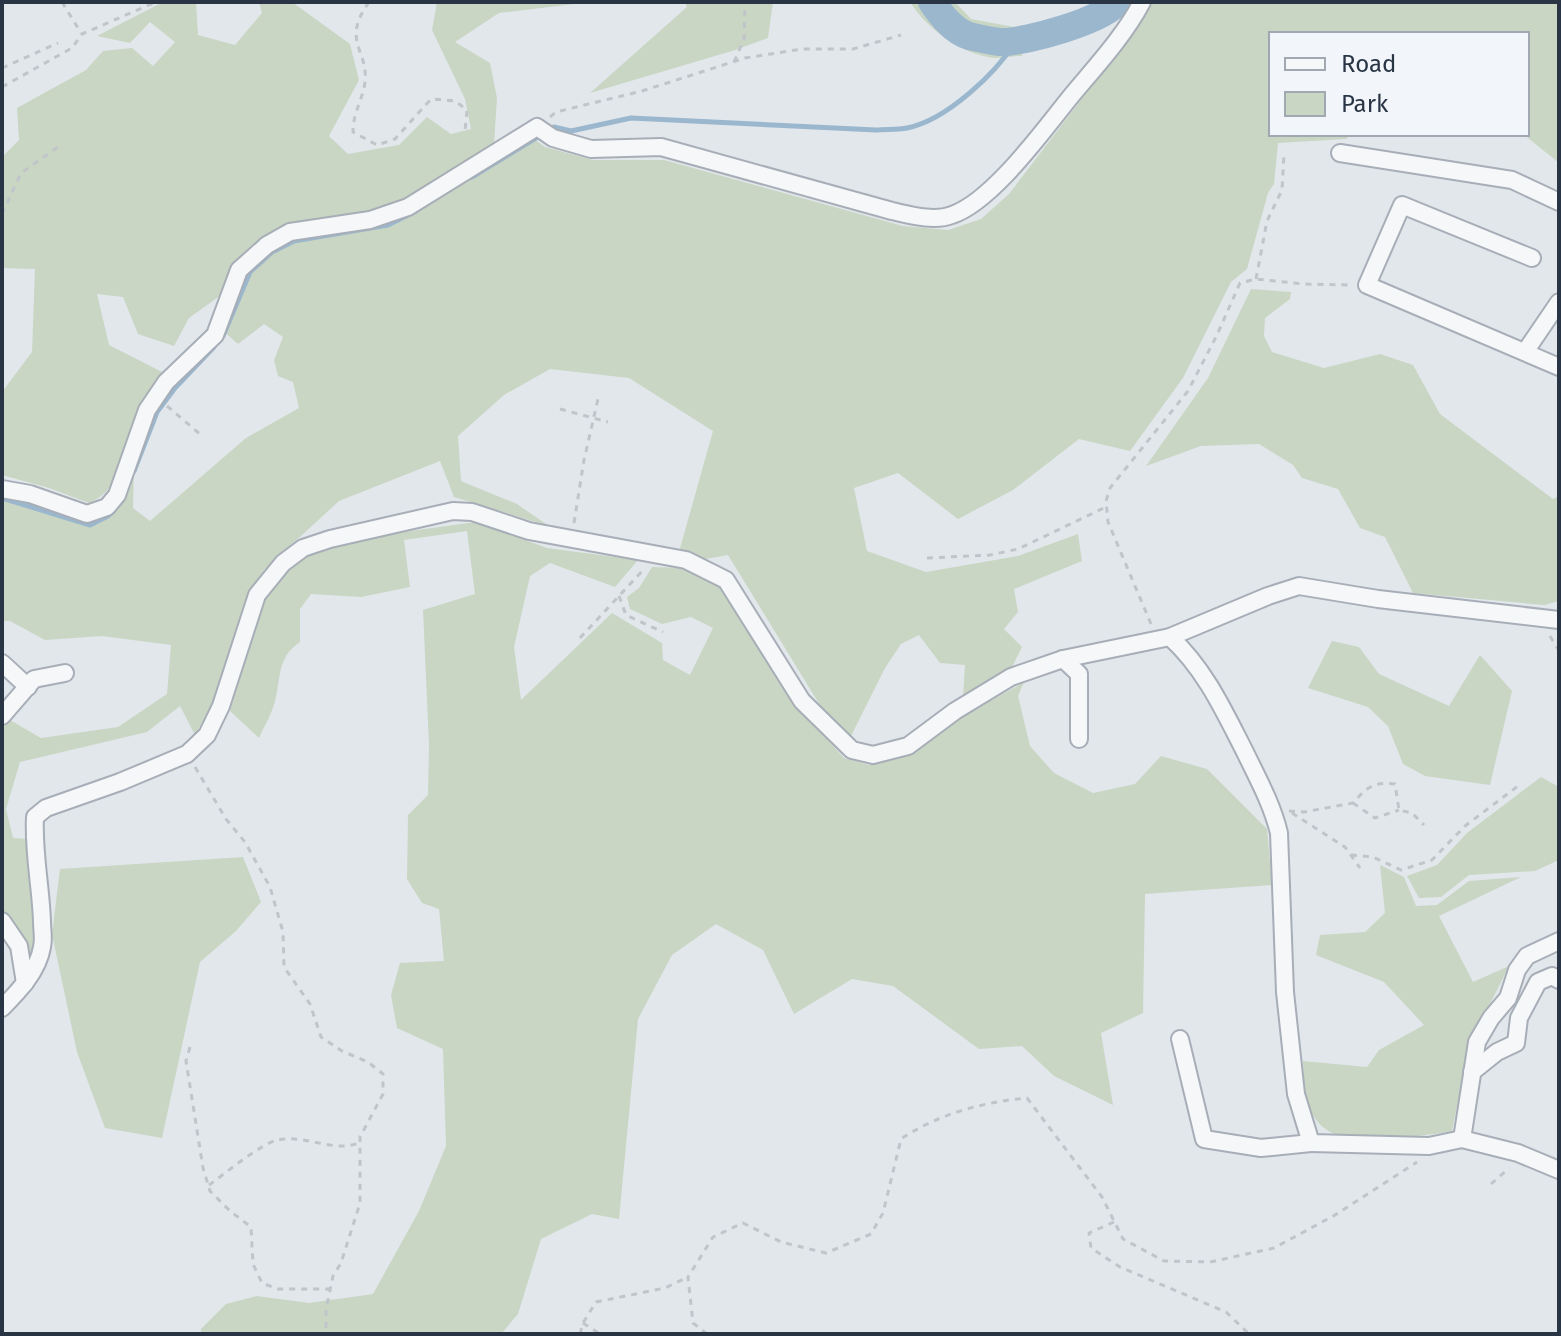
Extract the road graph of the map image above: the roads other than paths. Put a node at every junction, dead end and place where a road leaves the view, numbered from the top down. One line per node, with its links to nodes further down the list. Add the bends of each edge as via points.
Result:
1 (1142, 2): 8 (street, via 1012,169 952,216 892,211 661,147 591,149 553,138 537,127 408,207 370,220 290,232 239,270 215,335 166,382 147,410 117,495 107,507 87,514)
2 (1340, 153): 3 (street, via 1512,180)
3 (1559, 202)
4 (1532, 258): 6 (street, via 1402,205 1367,285)
5 (1559, 302): 6 (street)
6 (1525, 352): 7 (street)
7 (1559, 367)
8 (2, 489)
9 (1559, 620): 10 (street, via 1299,586)
10 (1170, 637): 11 (street); 25 (street, via 1216,695 1273,809 1279,833 1285,992 1296,1094)
11 (1063, 659): 16 (street, via 1079,674); 20 (street, via 1011,677 908,746 873,755 852,750 825,727 802,701 726,580 686,560 529,531 472,512 453,511 330,539 303,548 283,563 257,595 221,706 207,735 187,754 46,808 35,817 43,946)
12 (2, 663): 14 (street)
13 (65, 673): 14 (street, via 34,679)
14 (28, 687): 15 (street)
15 (2, 716)
16 (1079, 739)
17 (2, 921): 20 (street, via 19,946)
18 (1559, 941): 23 (street, via 1527,956 1517,970 1508,998 1477,1042)
19 (1559, 980): 23 (street, via 1552,976 1538,982 1519,1018 1516,1043)
20 (25, 983): 21 (street)
21 (2, 1008)
22 (1180, 1039): 25 (street, via 1204,1139 1261,1148)
23 (1472, 1072): 24 (street)
24 (1462, 1139): 25 (street, via 1429,1146); 26 (street)
25 (1311, 1143)
26 (1559, 1170)

